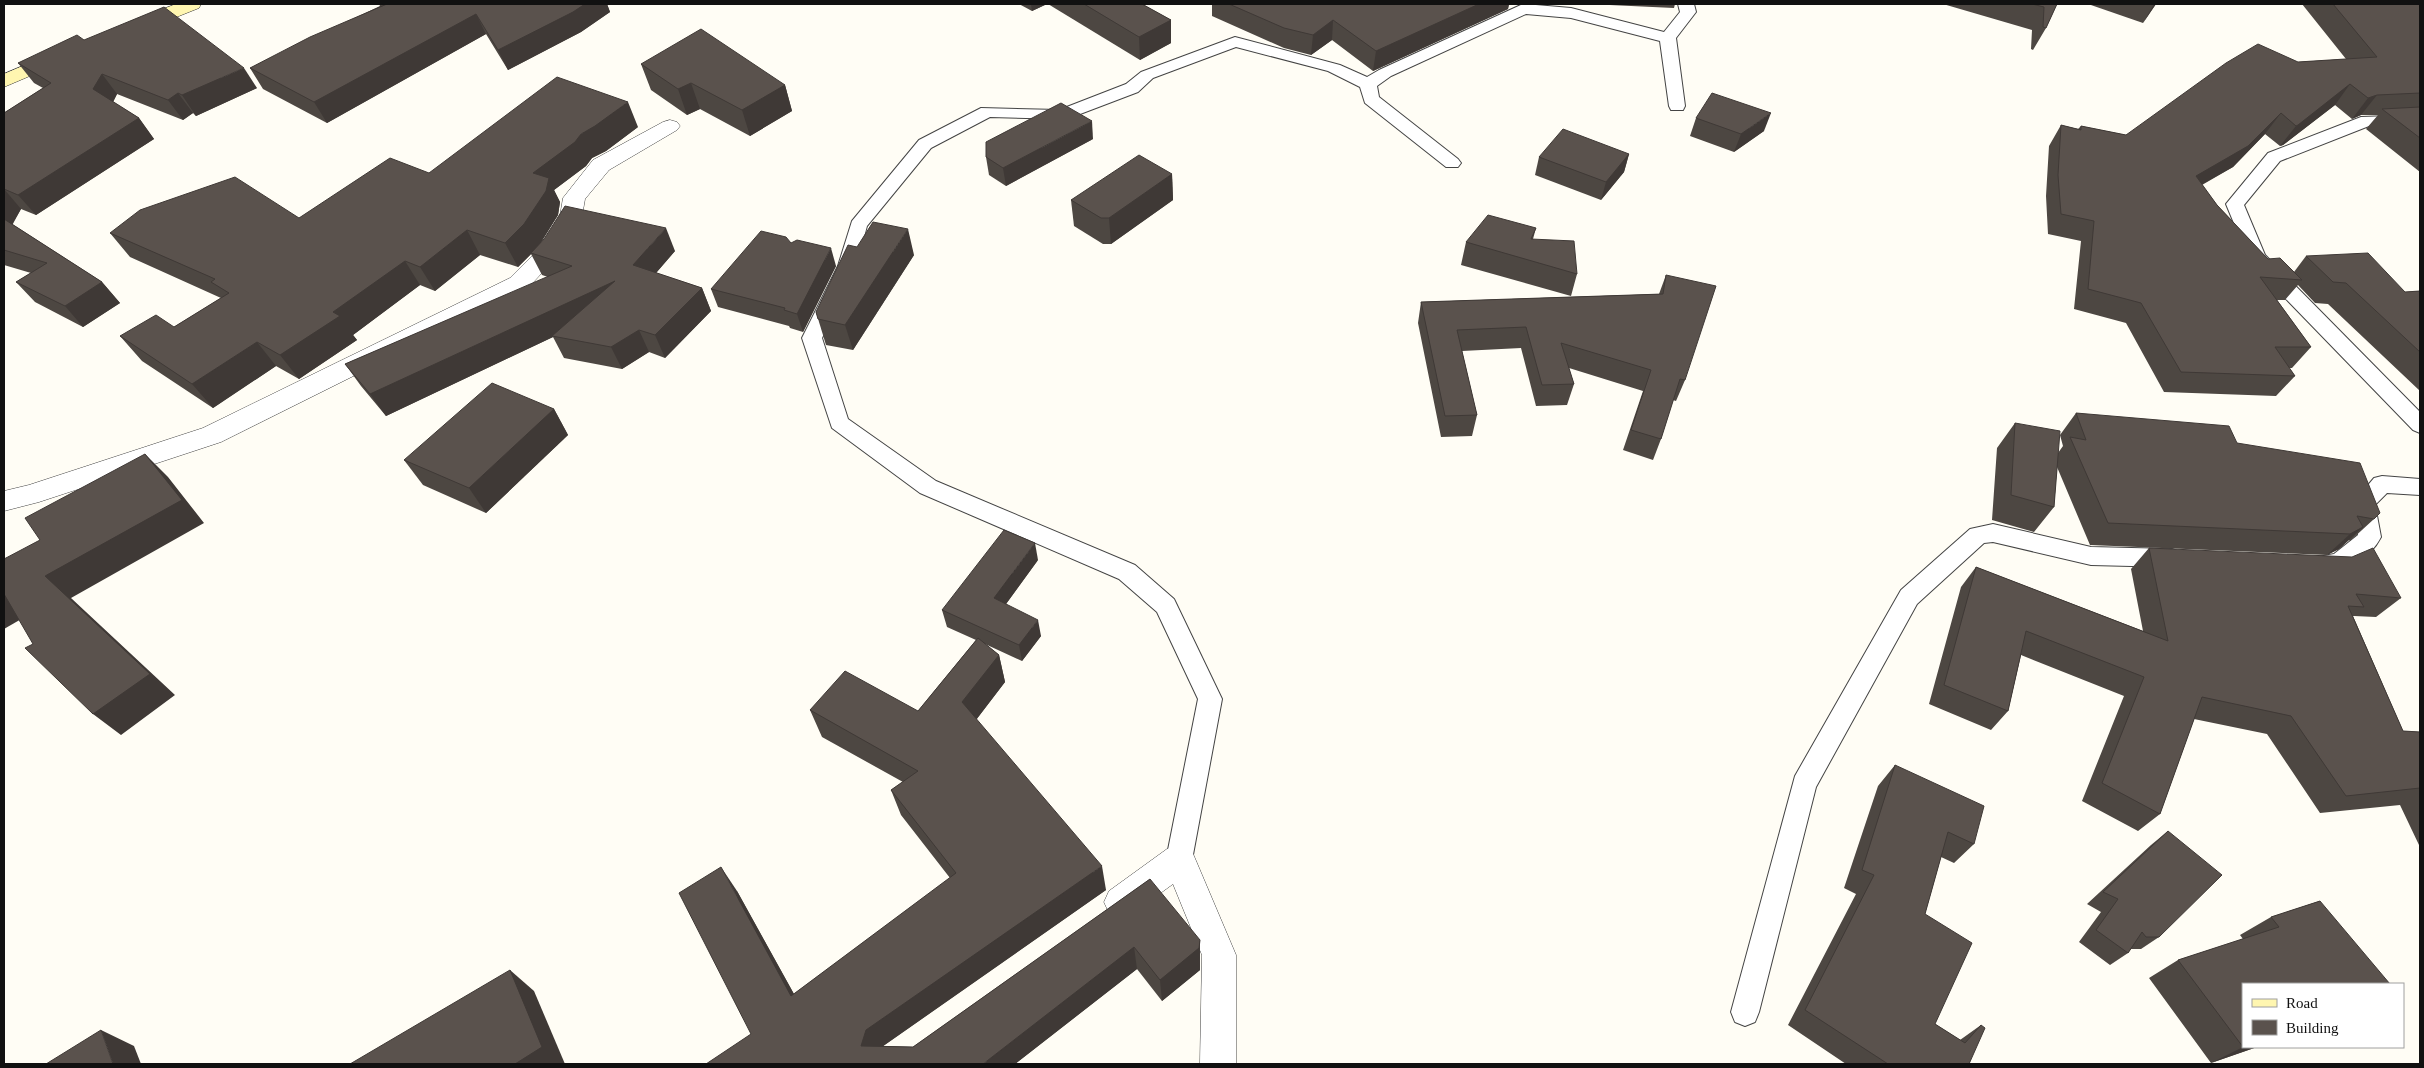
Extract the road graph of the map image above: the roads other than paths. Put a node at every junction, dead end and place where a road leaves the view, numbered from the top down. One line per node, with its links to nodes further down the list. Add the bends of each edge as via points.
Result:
1 (192, 4): 4 (street)
2 (1686, 4): 5 (lane, via 1688,12)
3 (1518, 6): 5 (lane, via 1570,13); 8 (lane, via 1518,13)
4 (119, 33)
5 (1668, 38): 9 (lane)
6 (73, 51): 7 (street)
7 (4, 81)
8 (1368, 84): 12 (lane, via 1371,99); 18 (lane, via 1334,68 1235,42 1147,75 1132,88 1061,115 987,112 925,144 858,225 847,266 812,338 839,423 928,487 1127,572 1166,606 1210,699)
9 (1677, 106)
10 (2420, 120): 13 (lane, via 2367,121 2274,157 2235,204 2257,258)
11 (670, 126): 15 (street, via 601,165 574,198 571,216 546,255 518,284 212,435)
12 (1452, 163)
13 (2420, 425)
14 (2420, 487): 17 (lane, via 2382,484 2364,503 2370,537 2355,553 2329,566)
15 (4, 501)
16 (2190, 558): 20 (lane, via 2091,556 1993,533 1978,535 1909,597 1804,784)
17 (2299, 564)
18 (1179, 860): 19 (street); 21 (street, via 1219,955)
19 (1099, 917)
20 (1744, 1012)
21 (1218, 1064)

